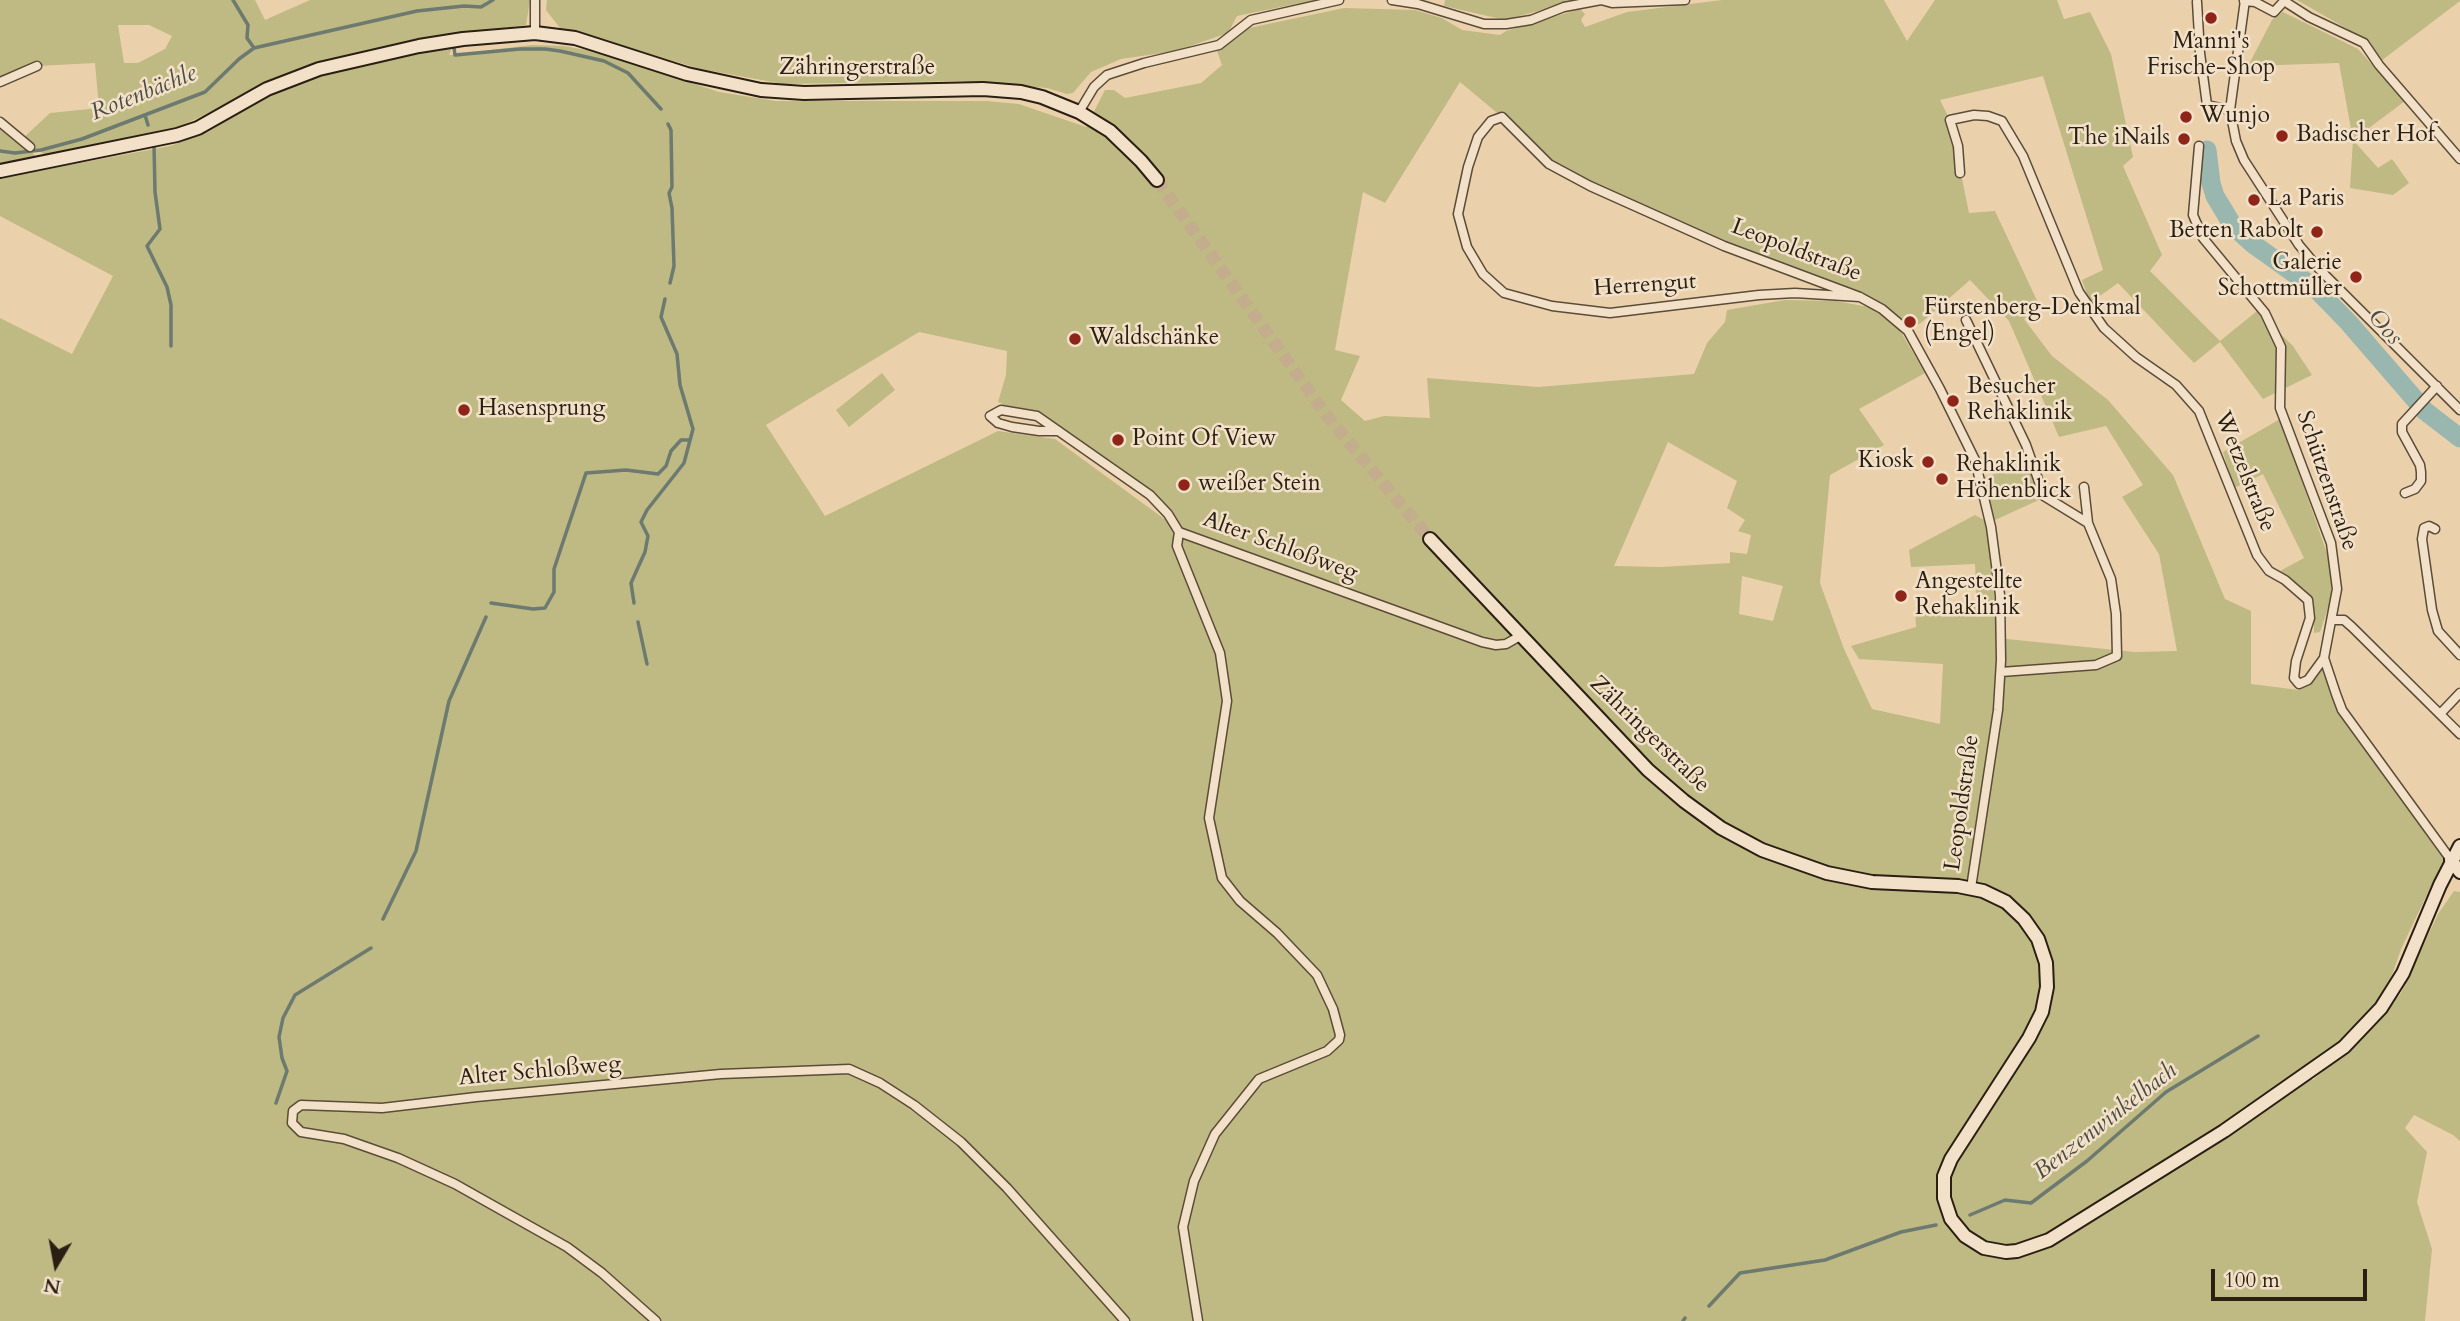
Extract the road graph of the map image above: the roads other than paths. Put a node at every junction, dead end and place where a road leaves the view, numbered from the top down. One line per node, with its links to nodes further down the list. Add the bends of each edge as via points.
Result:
1 (535, 0): 8 (street)
2 (1339, 0): 12 (street, via 1251,20 1219,45 1107,75)
3 (1392, 0): 4 (street, via 1484,24 1531,20 1601,0)
4 (1685, 0)
5 (2244, 0): 6 (street, via 2274,12); 11 (street)
6 (2284, 1): 17 (street, via 2364,43)
7 (2197, 2): 11 (street, via 2207,105)
8 (535, 33): 12 (main road, Zähringerstraße, via 585,41 687,74 761,90 1002,90 1042,97); 18 (main road, Zähringerstraße, via 419,46 319,69 267,89 177,135)
9 (37, 66): 10 (street)
10 (0, 82)
11 (2230, 110): 23 (street, via 2244,160 2299,245)
12 (1080, 112): 20 (main road, Zähringerstraße, via 1126,144)
13 (1491, 121): 21 (street, Leopoldstraße, via 1502,117 1549,164 1590,186 1724,246); 21 (street, Herrengut, via 1478,137 1458,214 1467,247 1483,274 1504,293 1552,306 1610,313 1774,294)
14 (0, 122): 16 (street)
15 (2199, 146): 32 (street, Schützenstraße, via 2193,215 2203,238 2266,313 2281,347 2280,408 2331,543 2337,589)
16 (30, 147)
17 (2460, 159)
18 (0, 171)
19 (1960, 173): 35 (street, Wetzelstraße, via 1950,120 1974,115 2002,121 2046,207 2079,292 2104,328 2176,385 2199,411 2257,555 2269,571 2308,600 2310,618 2295,661 2298,684 2308,680)
20 (1157, 180)
21 (1860, 297): 36 (street, Leopoldstraße, via 1908,331 1975,460 1991,527 2000,595)
22 (1966, 320): 28 (street, via 2026,445 2044,496)
23 (2437, 386): 24 (street); 27 (street, via 2402,424 2420,465 2421,481)
24 (2460, 410)
25 (1057, 431): 25 (street, via 1037,416 1001,410 990,416 1012,427); 30 (street, via 1150,495)
26 (2084, 487): 28 (street)
27 (2405, 493)
28 (2088, 523): 36 (street, via 2111,579 2117,656 2096,665)
29 (2435, 529): 34 (street, via 2424,528 2422,539 2432,610 2438,631)
30 (1179, 532): 33 (street, Alter Schloßweg, via 1482,642 1506,644); 46 (street, Alter Schloßweg, via 1177,546 1220,653 1227,701 1209,818 1222,878 1318,975 1340,1034 1327,1051 1259,1079 1215,1134 1194,1181 1183,1227)
31 (1430, 539): 33 (main road, Zähringerstraße)
32 (2332, 620): 35 (street, Schützenstraße); 38 (street, via 2344,620 2353,627)
33 (1520, 636): 43 (main road, Zähringerstraße, via 1666,786 1741,839 1805,867 1849,878)
34 (2460, 655)
35 (2324, 658): 41 (street, via 2342,710)
36 (2001, 672): 43 (street, Leopoldstraße)
37 (2460, 693): 38 (street)
38 (2440, 714): 39 (street)
39 (2460, 734)
40 (2460, 846): 41 (main road, Leopoldstraße)
41 (2451, 860): 42 (main road); 43 (main road, Leopoldstraße, via 2403,973 2381,1008 2344,1047 2275,1097 2049,1240 2006,1252 1974,1243 1957,1228 1944,1198 1944,1176 2037,1023 2047,975 2043,951 2024,919 1995,896)
42 (2460, 872)
43 (1971, 888)
44 (656, 1321): 45 (street, Alter Schloßweg, via 567,1247 455,1184 398,1158 344,1139 301,1132 292,1123 293,1111 301,1105 382,1108 721,1074 849,1069 891,1090 961,1142)
45 (1125, 1321)
46 (1198, 1321)

